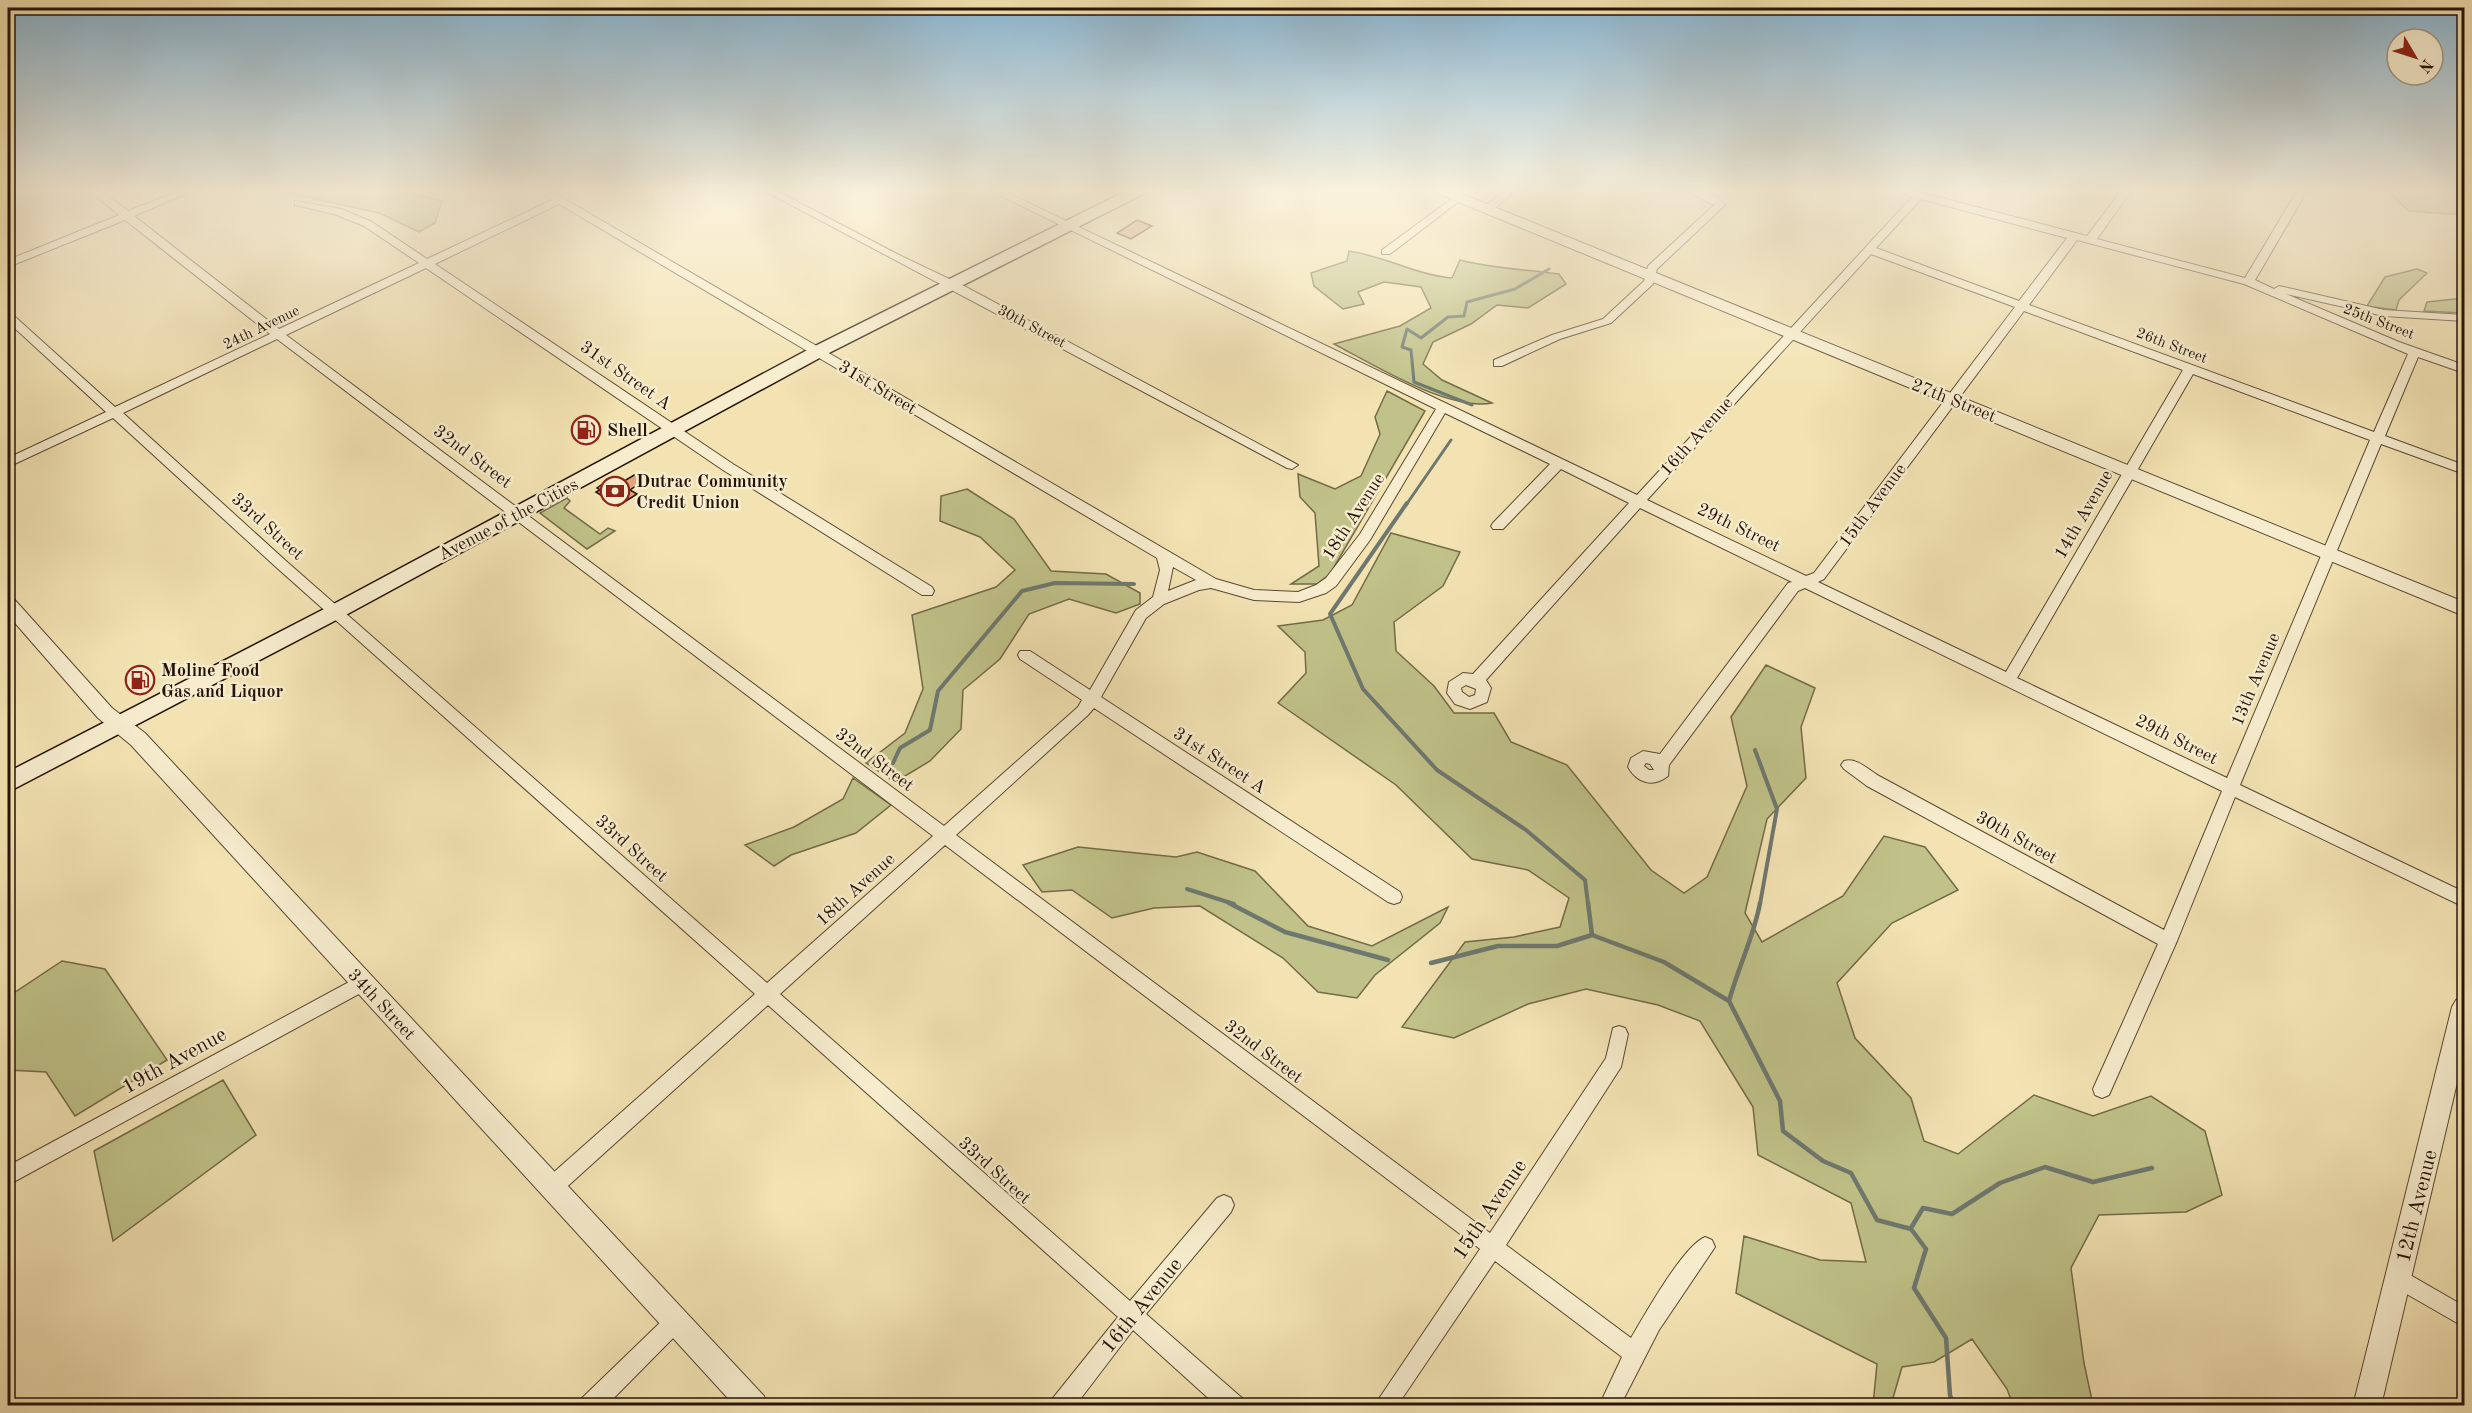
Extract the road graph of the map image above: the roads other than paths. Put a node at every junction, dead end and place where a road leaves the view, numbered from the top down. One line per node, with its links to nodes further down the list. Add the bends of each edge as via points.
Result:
1 (26, 257): 17 (street)
2 (179, 257): 25 (street, 32nd Street)
3 (418, 257): 16 (street, 31st Street A)
4 (441, 257): 16 (street, 24th Avenue)
5 (658, 257): 26 (street, 31st Street)
6 (895, 257): 20 (street, 30th Street)
7 (1007, 257): 20 (main road, Avenue of the Cities)
8 (1135, 257): 32 (street, 29th Street)
9 (1607, 257): 18 (street, 27th Street)
10 (1664, 257): 18 (street, via 1652,268)
11 (1861, 257): 24 (street, 16th Avenue)
12 (1890, 257): 21 (street, 26th Street)
13 (2059, 257): 21 (street, 15th Avenue)
14 (2157, 257): 19 (street, 25th Street)
15 (2263, 257): 19 (street)
16 (428, 263): 25 (street, 24th Avenue); 34 (street, 31st Street A)
17 (8, 264)
18 (1651, 275): 24 (street, 27th Street); 28 (street, via 1649,282 1604,324 1556,337)
19 (2248, 282): 23 (street, via 2367,310); 27 (street, 25th Street)
20 (953, 284): 26 (main road, Avenue of the Cities); 38 (street, 30th Street)
21 (2023, 306): 29 (street, 26th Street); 31 (street, 15th Avenue)
22 (8, 316): 33 (street, 33rd Street)
23 (2464, 318)
24 (1791, 333): 31 (street, 27th Street); 41 (street, 16th Avenue)
25 (279, 335): 33 (street, 24th Avenue); 42 (street, 32nd Street)
26 (819, 351): 34 (main road, Avenue of the Cities); 45 (street, 31st Street)
27 (2415, 351): 30 (street, 25th Street); 35 (street, 13th Avenue)
28 (1498, 363)
29 (2190, 368): 35 (street, 26th Street); 40 (street, 14th Avenue)
30 (2464, 369)
31 (1951, 399): 40 (street, 27th Street); 46 (street, 15th Avenue, via 1819,576)
32 (1443, 407): 36 (street, 29th Street); 47 (street, 18th Avenue, via 1365,537 1331,582 1299,597 1254,595)
33 (115, 413): 37 (street, 24th Avenue); 52 (street, 33rd Street)
34 (672, 431): 42 (main road, Avenue of the Cities); 48 (street, 31st Street A)
35 (2379, 438): 39 (street, 26th Street); 44 (street, 13th Avenue)
36 (1560, 462): 41 (street, 29th Street); 43 (street)
37 (8, 463)
38 (1292, 465)
39 (2464, 470)
40 (2128, 472): 44 (street, 27th Street); 54 (street, 14th Avenue)
41 (1639, 500): 46 (street, 29th Street); 55 (street, 16th Avenue)
42 (518, 514): 52 (main road, Avenue of the Cities); 62 (street, 32nd Street)
43 (1498, 526)
44 (2328, 554): 51 (street, 27th Street); 61 (street, 13th Avenue)
45 (1164, 557): 47 (street, 31st Street); 49 (street, via 1166,577)
46 (1808, 581): 54 (street, 29th Street); 58 (street, 15th Avenue, via 1793,587)
47 (1211, 583): 49 (street, 18th Avenue)
48 (927, 591)
49 (1159, 600): 56 (street, 18th Avenue, via 1141,614)
50 (8, 604): 57 (street, 34th Street)
51 (2464, 609)
52 (335, 612): 57 (main road, Avenue of the Cities); 67 (street, 33rd Street)
53 (1025, 656): 56 (street, 31st Street A)
54 (2009, 679): 61 (street, 29th Street)
55 (1476, 681)
56 (1092, 699): 62 (street, 18th Avenue); 63 (street, 31st Street A)
57 (120, 725): 60 (main road, Avenue of the Cities); 66 (street, 34th Street, via 138,739)
58 (1661, 764)
59 (1849, 765): 65 (street, 30th Street)
60 (8, 783)
61 (2231, 788): 64 (street, 29th Street); 65 (street, 13th Avenue)
62 (944, 836): 67 (street, 18th Avenue); 74 (street, 32nd Street)
63 (1394, 897)
64 (2464, 900)
65 (2168, 941): 70 (street, 13th Avenue)
66 (362, 983): 71 (street, 19th Avenue); 72 (street, 34th Street)
67 (766, 994): 72 (street, 18th Avenue); 77 (street, 33rd Street)
68 (2464, 1007): 76 (street, 12th Avenue)
69 (1619, 1034): 74 (street, 15th Avenue, via 1615,1061)
70 (2102, 1089)
71 (8, 1176)
72 (552, 1187): 79 (street, 34th Street)
73 (1224, 1205): 77 (street, 16th Avenue)
74 (1494, 1247): 80 (street, 32nd Street); 85 (street, 15th Avenue)
75 (1705, 1247): 80 (street, via 1685,1271)
76 (2398, 1278): 78 (street); 87 (street, 12th Avenue)
77 (1131, 1316): 83 (street, 16th Avenue); 84 (street, 33rd Street)
78 (2464, 1317)
79 (676, 1321): 81 (street); 82 (street, 34th Street)
80 (1635, 1354): 86 (street)
81 (590, 1406)
82 (754, 1406)
83 (1061, 1406)
84 (1234, 1406)
85 (1384, 1406)
86 (1609, 1406)
87 (2367, 1406)

